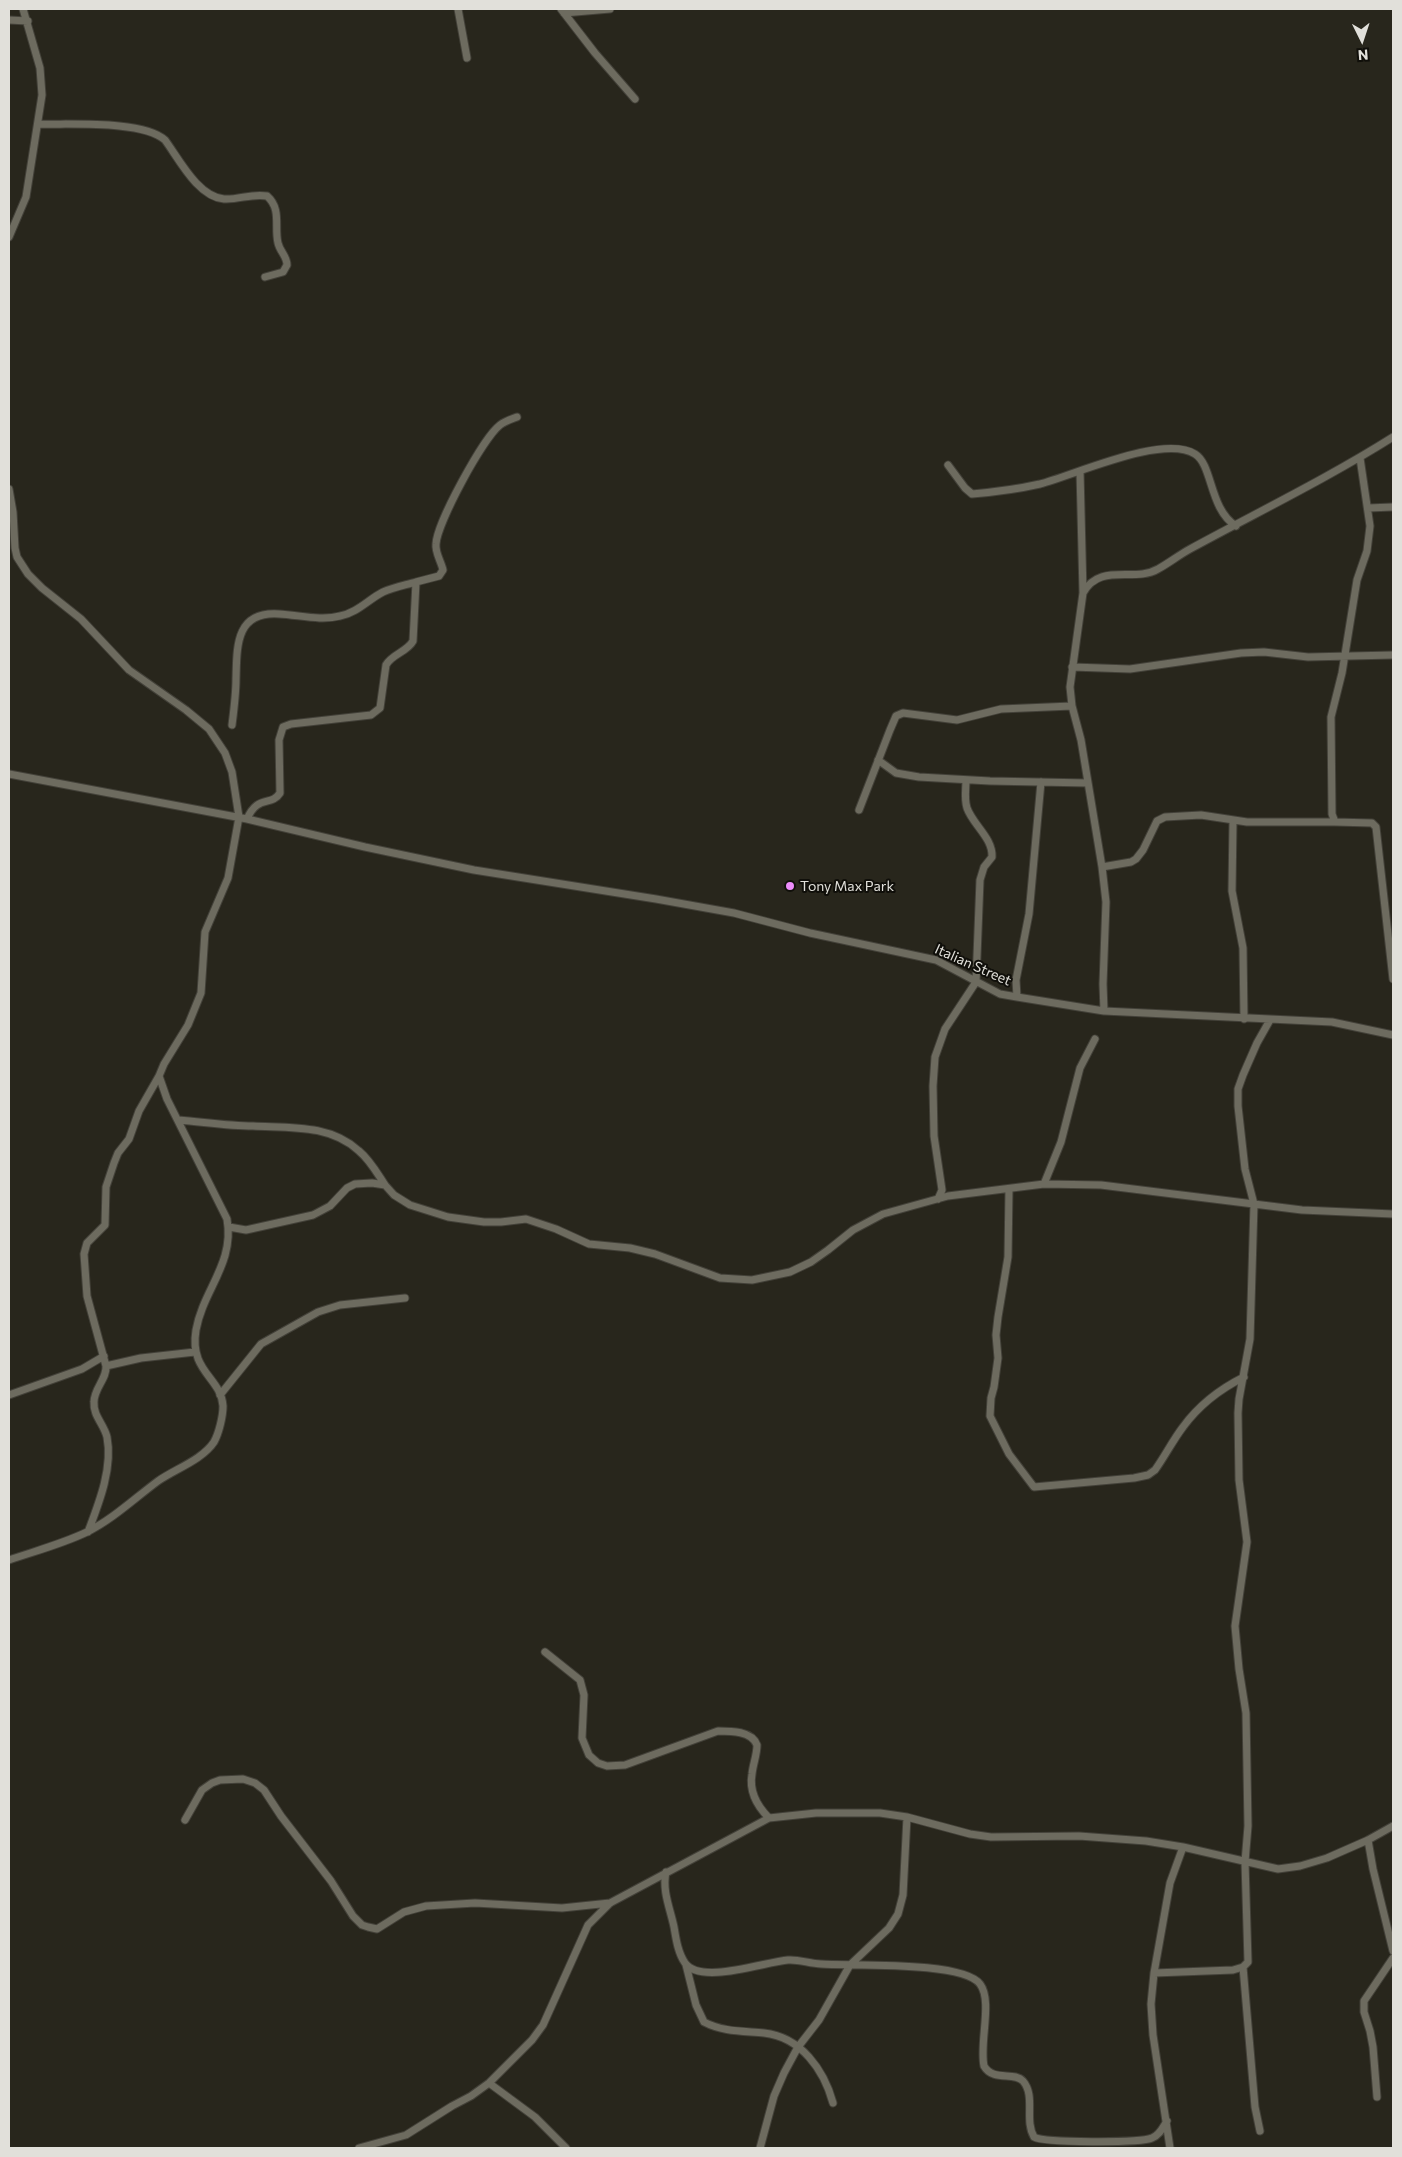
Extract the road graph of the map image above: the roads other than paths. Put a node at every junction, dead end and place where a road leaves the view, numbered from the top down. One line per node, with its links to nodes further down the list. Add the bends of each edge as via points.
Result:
1 (23, 9): 6 (street)
2 (458, 9): 7 (street)
3 (610, 9): 4 (street)
4 (562, 11): 8 (street)
5 (9, 20): 6 (street)
6 (28, 21): 9 (street, via 40,68)
7 (467, 58)
8 (635, 99)
9 (39, 124): 10 (street, via 26,197); 11 (street, via 100,125 158,133 210,196 226,199 267,196 274,205 278,243 287,265 283,272)
10 (9, 237)
11 (265, 277)
12 (518, 416): 21 (street, via 499,426 465,474 438,536 436,547 442,574)
13 (1393, 437): 14 (street)
14 (1360, 458): 19 (street); 20 (street)
15 (948, 465): 16 (street, via 972,494 1017,489)
16 (1080, 471): 20 (street, via 1144,452 1175,449 1188,452 1201,460 1221,512); 22 (street)
17 (9, 489): 34 (street, via 15,548 23,566 128,670 208,729 225,753 232,772)
18 (1393, 507): 19 (street)
19 (1368, 508): 24 (street, via 1369,541 1357,580)
20 (1236, 526): 22 (street, via 1151,572 1102,576 1087,586)
21 (416, 582): 27 (street, via 385,591 340,616 270,614 251,620 237,641); 35 (street, via 413,641 386,665 380,708 371,715 283,727 279,740 280,794 256,804)
22 (1083, 593): 25 (street)
23 (1393, 655): 24 (street)
24 (1346, 656): 25 (street, via 1308,657 1264,652 1130,669); 37 (street, via 1331,717 1332,814)
25 (1072, 667): 26 (street)
26 (1072, 706): 28 (street, via 1001,709 957,720 900,714 894,720); 32 (street)
27 (232, 725)
28 (878, 760): 30 (street, via 896,773); 33 (street)
29 (9, 774): 34 (street, Italian Street)
30 (966, 780): 31 (street); 40 (street, via 967,808 992,851 980,880)
31 (1041, 782): 32 (street); 41 (street, via 1028,914 1016,980)
32 (1088, 782): 38 (street)
33 (859, 810)
34 (239, 817): 35 (street, Italian Street); 47 (street, via 228,878 205,932 202,994)
35 (247, 819): 40 (street, Italian Street, via 474,870 734,914 915,954 936,960)
36 (1233, 821): 37 (street); 38 (street, via 1201,815 1161,818 1136,859); 43 (street, via 1232,891 1243,948)
37 (1335, 822): 39 (street, via 1372,823 1376,827)
38 (1102, 867): 42 (street, via 1106,902)
39 (1393, 979)
40 (976, 982): 41 (street, Italian Street); 52 (street, via 945,1029 935,1057 934,1136 942,1190)
41 (1017, 998): 42 (street, Italian Street)
42 (1104, 1011): 43 (street, Italian Street)
43 (1244, 1019): 44 (street, Italian Street)
44 (1270, 1020): 45 (street, Italian Street, via 1332,1022); 53 (street, via 1238,1089 1245,1169)
45 (1393, 1035)
46 (1095, 1039): 49 (street, via 1080,1068 1061,1142)
47 (159, 1076): 48 (street); 58 (street, via 114,1163 106,1188 105,1225 84,1250 87,1296)
48 (179, 1120): 50 (street, via 305,1127 340,1138 359,1150); 55 (street)
49 (1044, 1184): 51 (street); 53 (street, via 1101,1186)
50 (385, 1185): 52 (street, via 410,1205 448,1216 484,1222 526,1219 589,1244 655,1254 720,1278 752,1280 790,1272 828,1250 853,1230 884,1214); 55 (street, via 355,1184 330,1206 307,1216 246,1230)
51 (1009, 1189): 52 (street); 60 (street, via 1008,1257 998,1317 998,1358 990,1416 1009,1454 1034,1487 1148,1475 1155,1470 1183,1426 1199,1408 1226,1386)
52 (938, 1199)
53 (1254, 1204): 54 (street, via 1340,1213); 60 (street, via 1250,1339)
54 (1393, 1214)
55 (229, 1227): 57 (street, via 224,1261 198,1322)
56 (405, 1298): 62 (street, via 318,1312 261,1344)
57 (195, 1352): 59 (street); 62 (street)
58 (104, 1356): 59 (street); 61 (street, via 82,1369)
59 (106, 1366): 63 (street, via 106,1373 95,1393 94,1407 104,1428 108,1460)
60 (1244, 1377): 72 (street, via 1239,1399 1238,1454 1246,1542 1236,1626 1246,1713 1248,1826)
61 (9, 1395)
62 (220, 1395): 63 (street, via 223,1406 220,1428 206,1451)
63 (88, 1532): 64 (street)
64 (9, 1560)
65 (545, 1652): 67 (street, via 580,1680 584,1695 582,1738 589,1755 598,1763 625,1765 718,1731 744,1734 752,1737 758,1745 752,1784 757,1805)
66 (907, 1817): 67 (street, via 859,1812); 71 (street, via 970,1834 1079,1836); 78 (street, via 903,1895 898,1914 889,1928)
67 (769, 1818): 73 (street)
68 (185, 1820): 74 (street, via 202,1790 212,1783 244,1779 255,1784 264,1790 353,1916 368,1927 377,1928 404,1912 426,1906 475,1903 562,1908)
69 (1393, 1826): 70 (street)
70 (1368, 1840): 72 (street, via 1300,1866 1278,1869); 75 (street)
71 (1183, 1847): 72 (street); 80 (street, via 1170,1883)
72 (1245, 1862): 79 (street, via 1249,1953 1248,1962)
73 (666, 1872): 74 (street); 77 (street, via 664,1889 680,1954)
74 (610, 1903): 82 (street, via 588,1925 543,2025)
75 (1393, 1951)
76 (1393, 1958): 83 (street, via 1364,2001 1373,2047)
77 (686, 1965): 78 (street, via 722,1973 791,1960); 81 (street, via 696,2006 704,2022 723,2029 774,2034)
78 (850, 1965): 81 (street, via 819,2020); 85 (street, via 948,1969 975,1978 986,1998 984,2066 993,2074 1020,2078 1024,2082 1029,2091 1031,2133 1038,2140 1150,2139 1158,2135)
79 (1243, 1967): 80 (street); 86 (street)
80 (1154, 1974): 85 (street, via 1153,2035)
81 (798, 2047): 84 (street, via 824,2077); 89 (street, via 774,2096)
82 (489, 2083): 87 (street, via 406,2135); 88 (street, via 535,2117)
83 (1377, 2097)
84 (833, 2103)
85 (1167, 2121): 90 (street)
86 (1260, 2131)
87 (359, 2148)
88 (566, 2148)
89 (760, 2148)
90 (1170, 2148)

